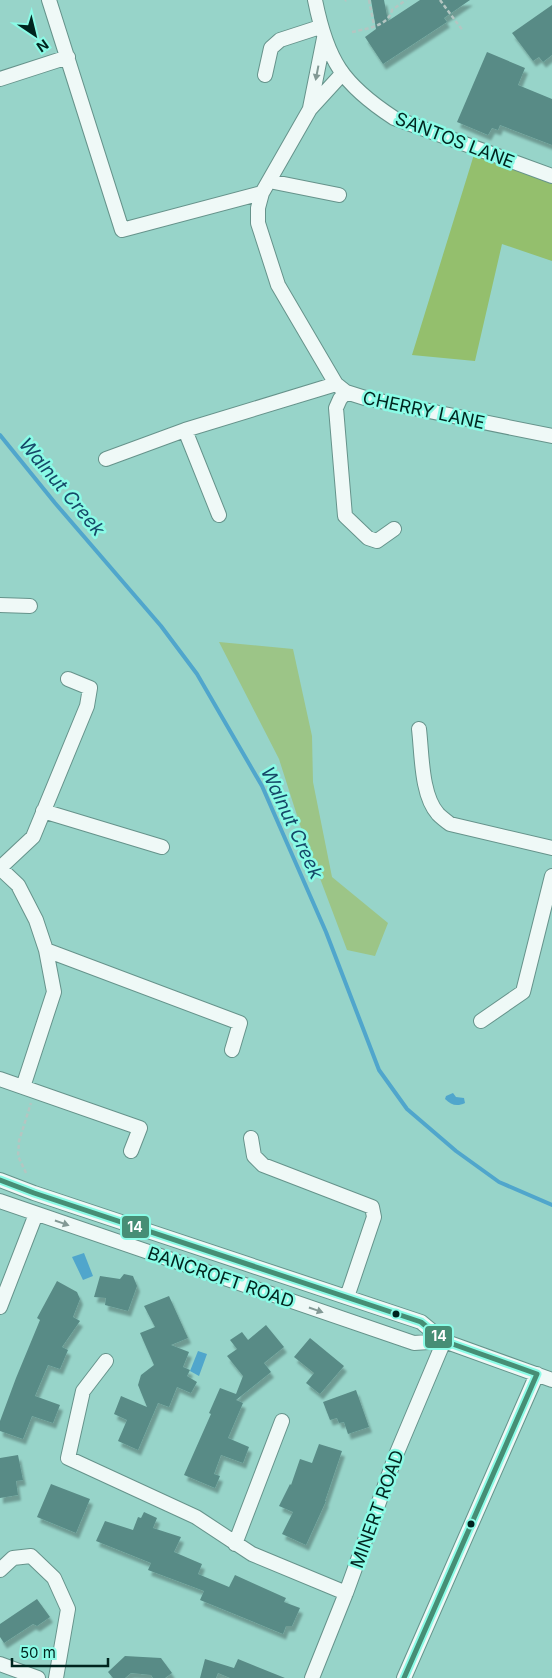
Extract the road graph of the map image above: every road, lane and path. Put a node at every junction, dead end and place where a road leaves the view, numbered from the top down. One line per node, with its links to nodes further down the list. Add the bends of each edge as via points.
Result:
1 (49, 0): 10 (street)
2 (315, 0): 8 (street)
3 (369, 0): 6 (path)
4 (406, 0): 6 (path, via 392,10 386,20)
5 (440, 0): 7 (path)
6 (374, 26): 9 (path)
7 (463, 30)
8 (322, 32): 11 (street); 12 (street, via 280,40 271,48); 14 (street, one-way to 14)
9 (352, 32)
10 (68, 57): 13 (street); 16 (street, via 122,230)
11 (342, 74): 14 (street); 15 (street, SANTOS LANE, via 394,118)
12 (265, 75)
13 (0, 79)
14 (310, 108): 16 (street)
15 (552, 176)
16 (265, 187): 17 (street); 18 (street, via 258,208 258,223 278,285)
17 (339, 195)
18 (341, 388): 19 (street); 20 (street, CHERRY LANE, via 365,398); 23 (street, via 336,408 345,516 368,538 377,541)
19 (185, 430): 21 (street); 22 (street)
20 (552, 436)
21 (106, 459)
22 (219, 515)
23 (394, 529)
24 (0, 605): 25 (street)
25 (30, 606)
26 (68, 679): 28 (street, via 90,688 87,706)
27 (419, 729): 30 (street, via 426,787 438,814 450,824)
28 (43, 811): 29 (street); 31 (street, via 33,837)
29 (162, 847)
30 (552, 848)
31 (0, 868): 33 (street, via 18,885 36,920)
32 (552, 876): 34 (street, via 523,992)
33 (46, 950): 35 (street, via 240,1023); 37 (street, via 54,992)
34 (481, 1021)
35 (232, 1050)
36 (0, 1079): 37 (street)
37 (23, 1087): 39 (street, via 140,1128); 40 (path, via 32,1100 19,1141 18,1156)
38 (251, 1138): 44 (street, via 254,1156 263,1165 372,1207 374,1216)
39 (131, 1151)
40 (26, 1173)
41 (0, 1180): 44 (street, BANCROFT ROAD)
42 (0, 1201): 43 (street, BANCROFT ROAD)
43 (36, 1214): 45 (street); 46 (street, BANCROFT ROAD, one-way to 46, via 414,1343)
44 (347, 1297): 46 (street, BANCROFT ROAD, via 421,1322)
45 (0, 1307)
46 (444, 1341): 48 (street, BANCROFT ROAD); 53 (street, MINERT ROAD, via 396,1455)
47 (106, 1360): 51 (street, via 83,1391 68,1458 196,1517)
48 (537, 1374): 49 (street, BANCROFT ROAD); 58 (street)
49 (552, 1380)
50 (282, 1421): 51 (street)
51 (235, 1544): 53 (street)
52 (0, 1570): 56 (street, via 13,1558 31,1556 54,1578 68,1609)
53 (346, 1593): 57 (street, MINERT ROAD)
54 (0, 1664): 55 (street)
55 (38, 1678)
56 (56, 1678)
57 (312, 1678)
58 (404, 1678)

